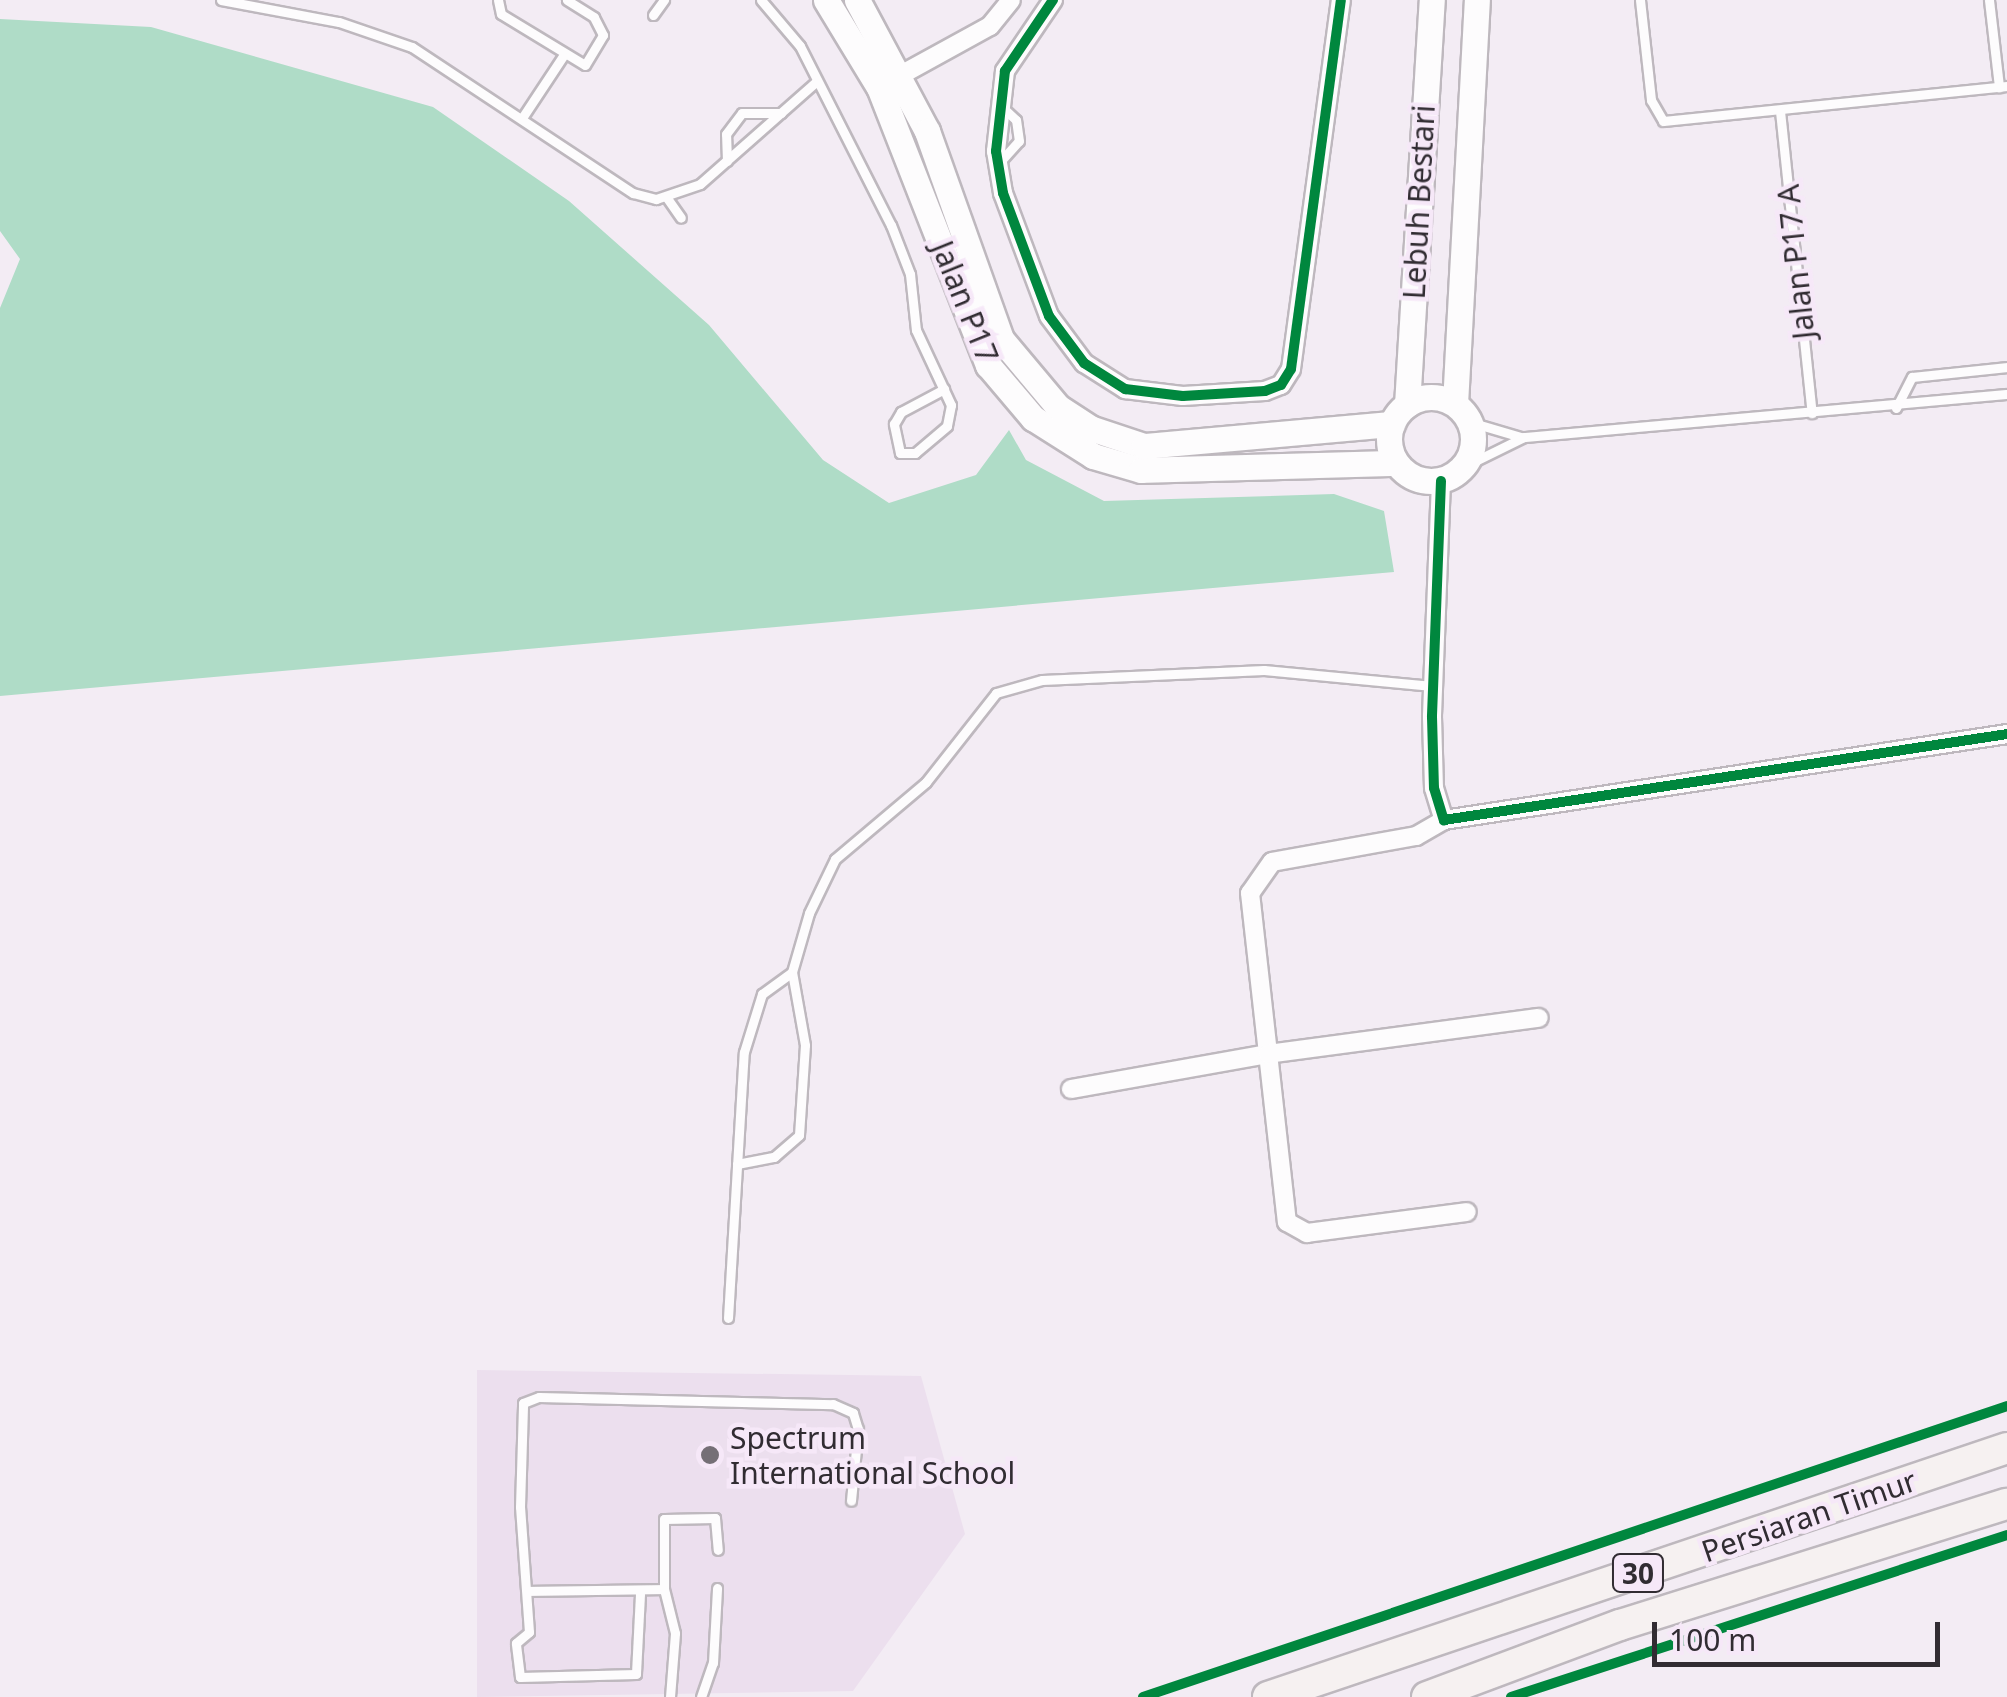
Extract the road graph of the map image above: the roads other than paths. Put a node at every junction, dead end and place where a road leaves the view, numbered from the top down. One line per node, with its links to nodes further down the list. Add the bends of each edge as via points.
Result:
1 (221, 0): 23 (lane, via 338,22 412,47)
2 (498, 0): 16 (lane, via 501,14)
3 (567, 0): 16 (lane, via 594,17 603,35 586,66)
4 (664, 0): 15 (lane)
5 (826, 0): 19 (street, Jalan P17)
6 (856, 0): 17 (street, Jalan P17)
7 (1011, 0): 17 (street, via 990,26)
8 (1053, 0): 9 (street, via 1005,71 997,165 1049,316 1084,363 1125,388 1155,395 1274,388 1291,369)
9 (1341, 0)
10 (1432, 0): 33 (street, Lebuh Bestari)
11 (1477, 0): 31 (street, Lebuh Bestari)
12 (1640, 0): 21 (lane, via 1651,100 1662,121)
13 (1989, 0): 20 (lane)
14 (764, 1): 18 (lane, via 800,46)
15 (653, 15)
16 (564, 56): 23 (lane)
17 (902, 74): 19 (street); 33 (street, Jalan P17, via 1001,339 1058,407 1090,428 1144,446)
18 (817, 82): 22 (lane); 28 (lane, via 891,225 910,274 916,330)
19 (879, 86): 35 (street, Jalan P17, via 988,366 1010,396 1067,444 1114,464 1175,473)
20 (2003, 87): 21 (lane)
21 (1780, 111): 32 (lane, Jalan P17 A)
22 (781, 113): 24 (lane); 24 (lane, via 742,113 726,134)
23 (522, 118): 25 (lane, via 633,194)
24 (727, 160): 25 (lane, via 700,184)
25 (667, 198): 26 (lane)
26 (681, 218)
27 (2007, 367): 30 (lane, via 1912,377)
28 (944, 389): 28 (lane, via 953,415 947,426 915,454 900,454 894,424 902,412)
29 (2007, 394): 30 (lane)
30 (1896, 408): 32 (lane)
31 (1462, 413): 33 (street, via 1422,398); 34 (lane); 36 (street, via 1474,441)
32 (1812, 413): 34 (lane)
33 (1399, 414): 35 (street)
34 (1524, 437): 36 (lane)
35 (1396, 462): 36 (street, via 1414,478)
36 (1452, 474): 37 (street)
37 (1434, 687): 39 (street, via 1434,788); 40 (lane, via 1264,670 1042,680 996,693 926,782 835,859)
38 (2007, 734): 39 (street)
39 (1444, 820): 42 (street, via 1416,836 1272,862 1254,880)
40 (792, 972): 44 (lane, via 762,994 744,1052); 44 (lane, via 805,1044 800,1134 774,1157)
41 (1539, 1018): 42 (street)
42 (1268, 1054): 43 (street); 45 (street, via 1284,1211 1292,1228 1307,1234)
43 (1072, 1089)
44 (737, 1164): 46 (lane)
45 (1467, 1212)
46 (728, 1318)
47 (2007, 1448): 57 (main road, Persiaran Timur / 30)
48 (851, 1501): 53 (lane, via 858,1429 853,1413 833,1404 539,1397 523,1403 520,1417)
49 (2007, 1504): 58 (main road, Persiaran Timur / 30, via 1620,1625)
50 (718, 1550): 52 (lane, via 716,1518 664,1519)
51 (717, 1588): 56 (lane, via 713,1664)
52 (664, 1590): 54 (lane); 55 (lane, via 675,1633)
53 (528, 1591): 54 (lane); 54 (lane, via 529,1632 516,1643 516,1670 527,1680 636,1674)
54 (640, 1594)
55 (670, 1697)
56 (701, 1697)
57 (1268, 1697)
58 (1427, 1697)

